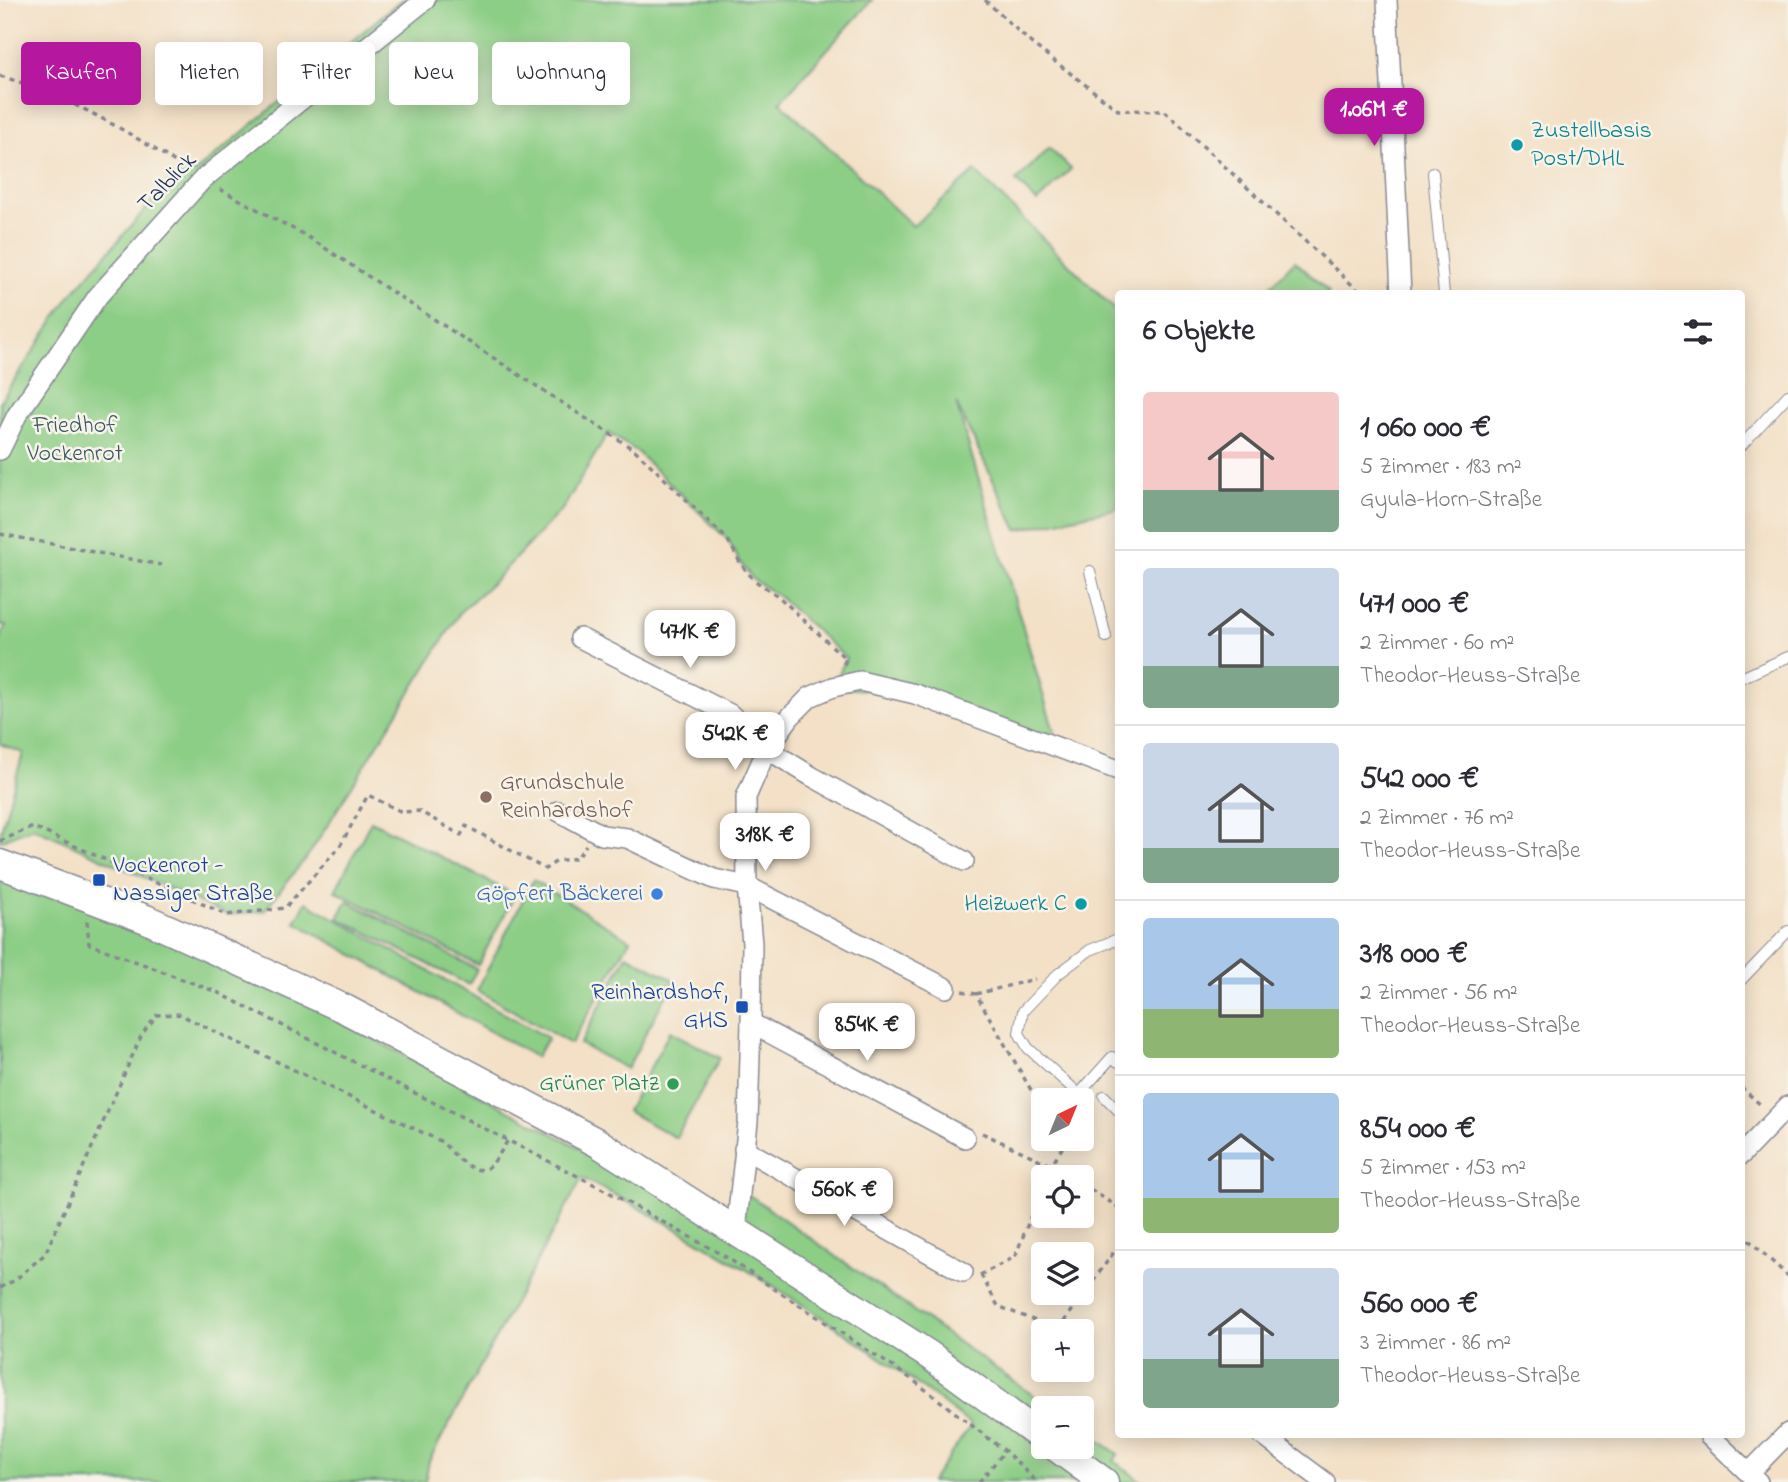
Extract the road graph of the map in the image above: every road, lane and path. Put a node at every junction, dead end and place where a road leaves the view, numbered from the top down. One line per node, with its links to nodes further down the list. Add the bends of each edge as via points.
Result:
1 (425, 0): 6 (street, Talblick)
2 (985, 0): 7 (path, via 1031,43 1118,110 1165,111)
3 (1387, 0): 8 (street)
4 (0, 76): 6 (path, via 114,123)
5 (1433, 173): 9 (lane)
6 (203, 179): 12 (street, Talblick, via 98,296 17,415); 20 (path, via 308,237 636,451 728,540 754,580 846,659)
7 (1358, 290)
8 (1401, 290)
9 (1444, 290)
10 (1788, 395): 11 (lane)
11 (1745, 442)
12 (0, 450)
13 (0, 534): 14 (path)
14 (161, 565)
15 (1090, 571): 16 (lane)
16 (1107, 637)
17 (580, 638): 21 (street, via 730,714)
18 (1788, 657): 19 (lane)
19 (1745, 676)
20 (833, 687): 21 (street, via 810,697); 22 (street, via 860,681 915,694)
21 (766, 749): 26 (street); 28 (street, via 746,797)
22 (1115, 769)
23 (558, 811): 24 (street)
24 (595, 831): 25 (path, via 577,858 557,860 545,869 466,827 461,835 419,811 402,812 368,795 340,846 285,908 227,915 33,827); 28 (street, via 627,838 714,879)
25 (0, 841)
26 (964, 861)
27 (0, 864): 29 (main road)
28 (747, 886): 34 (street); 36 (street)
29 (85, 895): 46 (path, via 89,944 217,992); 54 (main road, via 345,1009 586,1136)
30 (1788, 931): 33 (lane)
31 (1115, 940): 32 (lane, via 1090,950)
32 (1058, 974): 35 (path); 37 (lane, via 1023,1011 1019,1033 1028,1048 1079,1094 1112,1056)
33 (1745, 976)
34 (946, 988): 35 (path)
35 (976, 994): 38 (path)
36 (751, 1023): 45 (street); 47 (street)
37 (1115, 1059)
38 (1031, 1090)
39 (1745, 1091): 44 (path)
40 (1104, 1096): 42 (path); 43 (lane)
41 (1788, 1106): 49 (street)
42 (1094, 1107)
43 (1115, 1107)
44 (1765, 1109)
45 (963, 1137): 50 (path, via 971,1128)
46 (508, 1140): 59 (path, via 491,1166 466,1166 442,1142 418,1130 179,1014 158,1015 142,1034 45,1254); 64 (path, via 726,1256 913,1380)
47 (744, 1149): 54 (street); 57 (street)
48 (1060, 1152): 50 (path)
49 (1745, 1152)
50 (1051, 1165)
51 (1094, 1192): 52 (path)
52 (1115, 1205)
53 (1031, 1216): 57 (path, via 1015,1257)
54 (736, 1230): 60 (main road, via 929,1356)
55 (1745, 1237): 58 (path)
56 (1115, 1253): 57 (path, via 1058,1330 998,1307)
57 (972, 1273)
58 (1788, 1276)
59 (0, 1288)
60 (1031, 1429)
61 (1788, 1433): 66 (street)
62 (1266, 1438): 70 (street)
63 (1712, 1438): 66 (street)
64 (1005, 1451): 67 (path); 68 (path)
65 (1072, 1459): 69 (main road)
66 (1753, 1478)
67 (979, 1482)
68 (1037, 1482)
69 (1104, 1482)
70 (1325, 1482)

